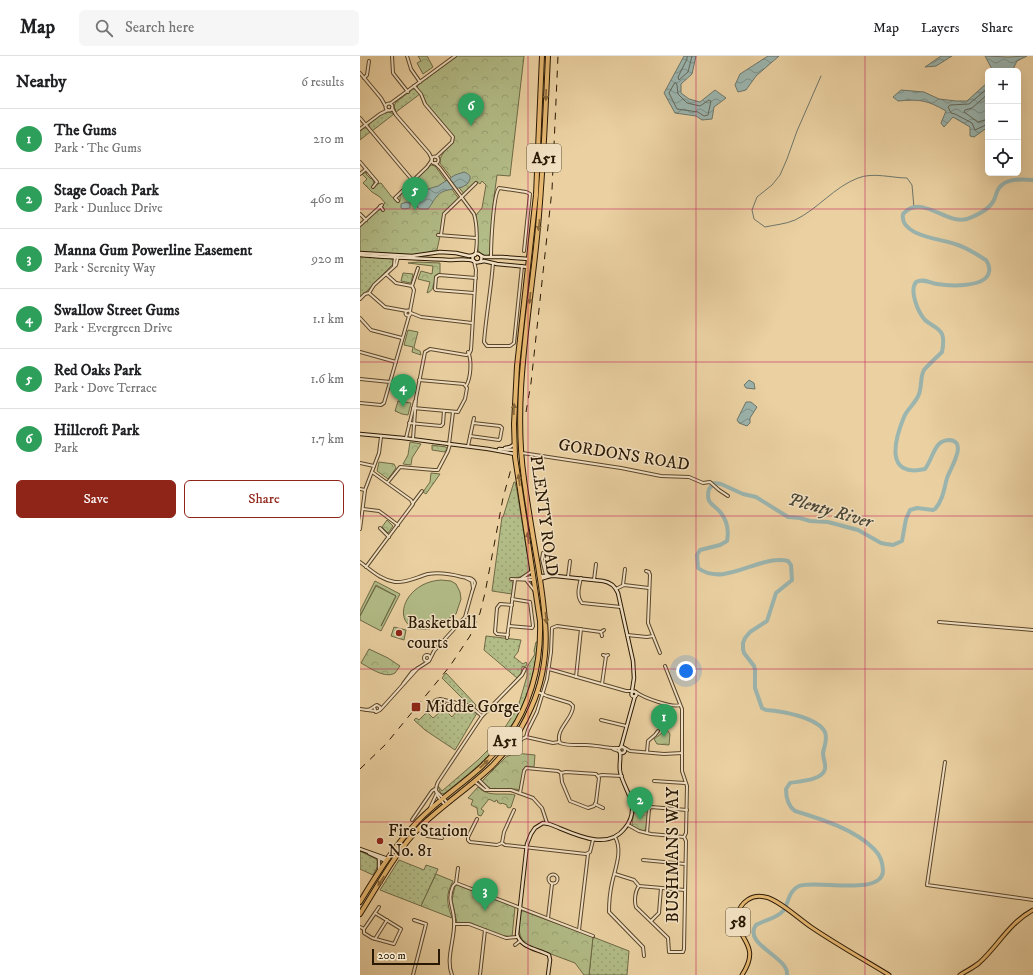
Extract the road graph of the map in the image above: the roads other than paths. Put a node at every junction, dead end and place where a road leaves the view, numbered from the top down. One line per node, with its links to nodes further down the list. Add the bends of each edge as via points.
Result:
1 (392, 56): 11 (street, via 393,73)
2 (407, 56): 9 (street)
3 (542, 56): 47 (highway, PLENTY ROAD / A51)
4 (548, 56): 54 (highway, PLENTY ROAD / A51, one-way to 54, via 543,178)
5 (453, 57): 9 (street)
6 (369, 61): 8 (street)
7 (360, 74): 8 (street)
8 (364, 78): 12 (street)
9 (420, 82): 10 (street)
10 (414, 86): 11 (street); 21 (street, via 425,104 453,137)
11 (408, 92): 13 (street)
12 (381, 98): 13 (street); 14 (street)
13 (391, 105): 14 (street); 15 (street); 17 (street)
14 (385, 106): 15 (street); 16 (street)
15 (389, 110): 16 (street); 17 (street)
16 (380, 114): 19 (street)
17 (396, 115): 22 (street)
18 (360, 118): 19 (street)
19 (366, 125): 20 (street); 30 (street)
20 (360, 129)
21 (442, 152): 22 (street); 23 (street)
22 (433, 158): 23 (street); 25 (street); 26 (street)
23 (438, 160): 25 (street); 27 (street)
24 (360, 162): 28 (street)
25 (434, 163): 26 (street); 27 (street)
26 (427, 167): 30 (street)
27 (440, 168): 33 (street)
28 (366, 169): 29 (street); 32 (street, via 378,182)
29 (360, 174)
30 (413, 181): 34 (street, via 396,198)
31 (476, 183): 33 (street)
32 (373, 186)
33 (462, 197): 40 (street, via 444,214); 41 (street, via 473,215)
34 (398, 201)
35 (383, 210): 37 (street, via 381,205)
36 (360, 214): 37 (street)
37 (366, 220): 38 (street)
38 (360, 225)
39 (438, 235): 40 (street)
40 (441, 235): 41 (street)
41 (476, 238): 43 (street)
42 (524, 245): 44 (street); 47 (street); 51 (street, via 529,193 501,188 497,190 494,208)
43 (476, 246): 48 (street); 49 (street)
44 (524, 251)
45 (429, 253): 48 (street); 50 (street); 52 (street, via 429,257)
46 (360, 254): 50 (street)
47 (530, 254): 53 (highway, PLENTY ROAD / A51)
48 (475, 255): 49 (street); 55 (street)
49 (480, 255): 51 (street); 56 (street)
50 (397, 257): 52 (street); 63 (street, via 397,264)
51 (491, 257): 53 (street); 57 (street)
52 (433, 259): 55 (street)
53 (529, 259): 54 (highway); 59 (highway, PLENTY ROAD / A51)
54 (535, 260): 61 (highway, PLENTY ROAD / A51)
55 (474, 261): 56 (street); 62 (street)
56 (480, 262): 57 (street); 62 (street)
57 (493, 263): 58 (street); 58 (street, via 484,342 487,346 513,346)
58 (522, 266): 59 (street)
59 (528, 267): 61 (highway); 94 (highway, PLENTY ROAD / A51, one-way to 59, via 515,391)
60 (418, 268): 65 (street)
61 (534, 268): 98 (highway, PLENTY ROAD / A51, one-way to 98, via 520,395)
62 (476, 270): 64 (street)
63 (386, 274): 65 (street, via 396,283); 66 (street)
64 (476, 278): 67 (street); 67 (street, via 439,275 435,281 436,290)
65 (412, 286): 69 (street, via 414,290)
66 (369, 293): 68 (street); 69 (street, via 382,306)
67 (474, 293): 71 (street)
68 (360, 299)
69 (408, 313): 71 (street); 72 (street)
70 (360, 318): 72 (street, via 371,330)
71 (472, 323): 74 (street, via 471,350)
72 (402, 338): 75 (street)
73 (360, 352): 75 (street)
74 (468, 353): 77 (street, via 426,351); 79 (street, via 469,380)
75 (396, 362): 78 (street)
76 (360, 378): 78 (street)
77 (419, 380): 79 (street); 81 (street)
78 (390, 382): 80 (street, via 383,405)
79 (466, 386): 83 (street, via 467,393 463,404 459,412)
80 (360, 403)
81 (415, 408): 82 (street); 85 (street); 86 (street)
82 (444, 411): 83 (street); 86 (street, via 441,426)
83 (453, 412): 93 (street)
84 (474, 418): 87 (street)
85 (409, 422): 86 (street); 91 (street)
86 (415, 423): 92 (street)
87 (473, 423): 89 (street); 89 (street, via 500,426 500,439)
88 (360, 434): 90 (street, GORDONS ROAD)
89 (470, 436): 95 (street)
90 (381, 437): 91 (street, GORDONS ROAD); 100 (street)
91 (406, 438): 92 (street, GORDONS ROAD)
92 (413, 439): 93 (street, GORDONS ROAD)
93 (450, 444): 95 (street, GORDONS ROAD); 102 (street, via 438,470 400,467)
94 (515, 444): 96 (street, via 508,448); 97 (highway, PLENTY ROAD / A51)
95 (468, 446): 96 (street, GORDONS ROAD)
96 (490, 449): 97 (street, GORDONS ROAD)
97 (515, 452): 98 (highway, GORDONS ROAD); 120 (highway, PLENTY ROAD / A51, one-way to 97)
98 (521, 452): 106 (street, GORDONS ROAD, via 661,476 689,477 703,483 710,482); 125 (highway, PLENTY ROAD / A51)
99 (360, 463): 100 (street)
100 (374, 466): 101 (street)
101 (372, 472): 102 (street); 104 (street)
102 (388, 482): 107 (street)
103 (360, 490): 104 (street)
104 (365, 490): 108 (street)
105 (422, 491): 107 (street)
106 (728, 496)
107 (413, 503): 110 (street)
108 (363, 509): 109 (street); 110 (street, via 376,510)
109 (361, 518): 112 (street)
110 (398, 525): 113 (street)
111 (380, 528): 113 (street)
112 (360, 529)
113 (389, 537): 118 (street)
114 (543, 552): 122 (street, PLENTY ROAD)
115 (570, 561): 123 (street)
116 (360, 562): 118 (street)
117 (596, 564): 131 (street)
118 (366, 567): 146 (street, via 395,582 438,573 473,581 465,617)
119 (625, 569): 132 (street)
120 (532, 571): 124 (highway, PLENTY ROAD / A51); 128 (street)
121 (646, 571): 133 (street, via 650,575)
122 (546, 576): 123 (street); 125 (street)
123 (568, 577): 126 (street)
124 (533, 578): 125 (highway); 128 (street); 130 (street); 135 (highway, PLENTY ROAD / A51)
125 (540, 578): 160 (highway, PLENTY ROAD / A51, one-way to 160, via 546,632 544,664)
126 (580, 578): 131 (street); 138 (street, via 578,597 582,603)
127 (511, 579): 129 (street)
128 (521, 579): 129 (street); 130 (street)
129 (515, 580): 136 (street)
130 (526, 580): 135 (street)
131 (594, 580): 134 (street, via 607,582)
132 (623, 586): 133 (street); 134 (street)
133 (649, 588): 145 (street, via 648,623)
134 (616, 589): 138 (street)
135 (536, 593): 188 (highway, PLENTY ROAD / A51, one-way to 135, via 505,741 529,698 537,670 540,643)
136 (512, 599): 137 (street); 140 (street, via 530,602 533,626 529,629)
137 (512, 605): 140 (street); 140 (street, via 500,604 497,608 495,632 508,636)
138 (621, 607): 143 (street)
139 (939, 622): 142 (street)
140 (509, 626)
141 (581, 629): 144 (street, via 603,631); 156 (street, via 557,626 552,628); 157 (street)
142 (1033, 630)
143 (627, 635): 145 (street); 161 (street, via 634,667)
144 (602, 636)
145 (653, 636): 147 (street)
146 (434, 651): 148 (street); 151 (street)
147 (660, 653)
148 (426, 655): 150 (street); 151 (street, via 429,656)
149 (603, 655): 158 (street, via 607,656)
150 (424, 658): 151 (street, via 426,661); 152 (street)
151 (429, 660): 152 (street)
152 (420, 666): 154 (street)
153 (665, 666): 167 (street, BUSHMANS WAY)
154 (417, 669): 159 (street); 159 (street)
155 (525, 669): 174 (street)
156 (549, 669): 157 (street); 162 (street)
157 (576, 676): 158 (street)
158 (602, 684): 161 (street)
159 (402, 686): 164 (street)
160 (537, 693): 162 (street); 189 (highway, PLENTY ROAD / A51, via 514,739)
161 (634, 694): 167 (street, via 674,706); 176 (street)
162 (542, 695): 178 (street); 179 (street, via 574,707 561,731)
163 (440, 700): 165 (street); 169 (street, via 443,702); 169 (street, via 435,701 434,706)
164 (387, 702): 166 (street); 171 (street)
165 (453, 703): 169 (street); 174 (street, via 472,707)
166 (378, 705): 168 (street); 171 (street)
167 (680, 705): 183 (street, BUSHMANS WAY)
168 (374, 707): 172 (street); 173 (street)
169 (442, 707)
170 (360, 709): 172 (street)
171 (380, 709): 173 (street)
172 (366, 710): 173 (street)
173 (376, 712)
174 (482, 716): 192 (street)
175 (601, 720): 176 (street)
176 (626, 726): 180 (street)
177 (658, 731): 182 (street, via 648,742)
178 (526, 737): 179 (street); 181 (street)
179 (559, 742): 180 (street)
180 (622, 750): 182 (street); 186 (street)
181 (512, 752)
182 (647, 752): 183 (street)
183 (682, 753): 191 (street, BUSHMANS WAY)
184 (944, 762): 231 (street, via 927,885)
185 (561, 773): 187 (street); 194 (street, via 526,768); 198 (street, via 570,801 588,808)
186 (621, 775): 187 (street); 206 (street, via 632,804)
187 (598, 776): 198 (street)
188 (467, 779): 189 (highway, via 473,777); 196 (highway, PLENTY ROAD / A51)
189 (476, 780): 193 (street); 193 (street, via 485,790); 197 (highway, PLENTY ROAD / A51)
190 (654, 781): 191 (street)
191 (685, 783): 201 (street, BUSHMANS WAY)
192 (435, 790): 195 (street); 196 (street); 204 (street)
193 (490, 790): 194 (street)
194 (520, 793): 205 (street, via 538,802)
195 (436, 795): 196 (street); 202 (street)
196 (442, 799): 197 (street); 202 (highway, PLENTY ROAD / A51)
197 (446, 804): 207 (highway, PLENTY ROAD / A51)
198 (595, 804): 199 (street)
199 (603, 808)
200 (514, 810): 213 (street)
201 (687, 810): 208 (street, via 651,807); 210 (street, BUSHMANS WAY)
202 (427, 812): 219 (highway, PLENTY ROAD / A51, via 408,831)
203 (477, 819): 213 (street, via 468,837 469,842 497,845)
204 (412, 820)
205 (546, 823): 212 (street); 214 (street, via 533,830)
206 (628, 824): 208 (street, via 637,831); 209 (street)
207 (419, 829): 211 (street, via 427,836); 221 (highway, PLENTY ROAD / A51)
208 (647, 833): 210 (street)
209 (615, 837): 212 (street, via 604,840); 225 (street, via 618,844)
210 (684, 837): 222 (street, BUSHMANS WAY)
211 (442, 838)
212 (592, 839): 217 (street, via 591,851)
213 (502, 843): 214 (street)
214 (526, 847): 217 (street); 234 (street)
215 (360, 849): 216 (street)
216 (367, 852): 218 (street); 219 (street)
217 (587, 854): 246 (street)
218 (379, 858): 219 (street); 224 (street)
219 (388, 860): 221 (highway); 224 (highway, PLENTY ROAD / A51)
220 (643, 860): 222 (street)
221 (393, 863): 237 (highway, PLENTY ROAD / A51, one-way to 237)
222 (685, 864): 230 (street, BUSHMANS WAY)
223 (458, 868): 226 (street)
224 (378, 874): 232 (highway, PLENTY ROAD / A51)
225 (615, 874): 228 (street, via 634,880); 252 (street, via 611,885 609,912 643,947)
226 (456, 883): 234 (street); 242 (street, via 452,886 450,897)
227 (552, 884): 227 (street, via 548,878 554,874 558,880); 238 (street)
228 (639, 886): 229 (street); 241 (street, via 636,905)
229 (661, 888): 230 (street); 241 (street, via 659,913)
230 (685, 890): 241 (street, BUSHMANS WAY, via 682,952 670,952 668,938)
231 (1033, 900)
232 (360, 902)
233 (379, 907): 236 (street)
234 (519, 907): 238 (street); 247 (street)
235 (1033, 910): 259 (main road, via 1016,922 980,962)
236 (375, 913): 239 (street); 244 (street)
237 (360, 914)
238 (548, 918): 246 (street)
239 (387, 920): 249 (street); 249 (street, via 401,929 394,944)
240 (414, 920): 253 (street, via 426,924)
241 (651, 921)
242 (454, 924): 245 (street, via 469,924); 254 (street, via 450,967)
243 (360, 926): 244 (street)
244 (364, 929): 249 (street, via 364,933)
245 (485, 930): 247 (street, via 509,938); 255 (street)
246 (578, 930): 248 (street)
247 (517, 936): 250 (street)
248 (594, 936)
249 (375, 939)
250 (520, 941): 251 (street); 256 (street, via 549,957)
251 (515, 945)
252 (644, 956)
253 (413, 975)
254 (452, 975)
255 (480, 975)
256 (548, 975)
257 (742, 975): 258 (main road, 58, via 750,954 738,924 738,914 740,907 747,900 757,896 768,897 824,936)
258 (889, 975)
259 (960, 975)

